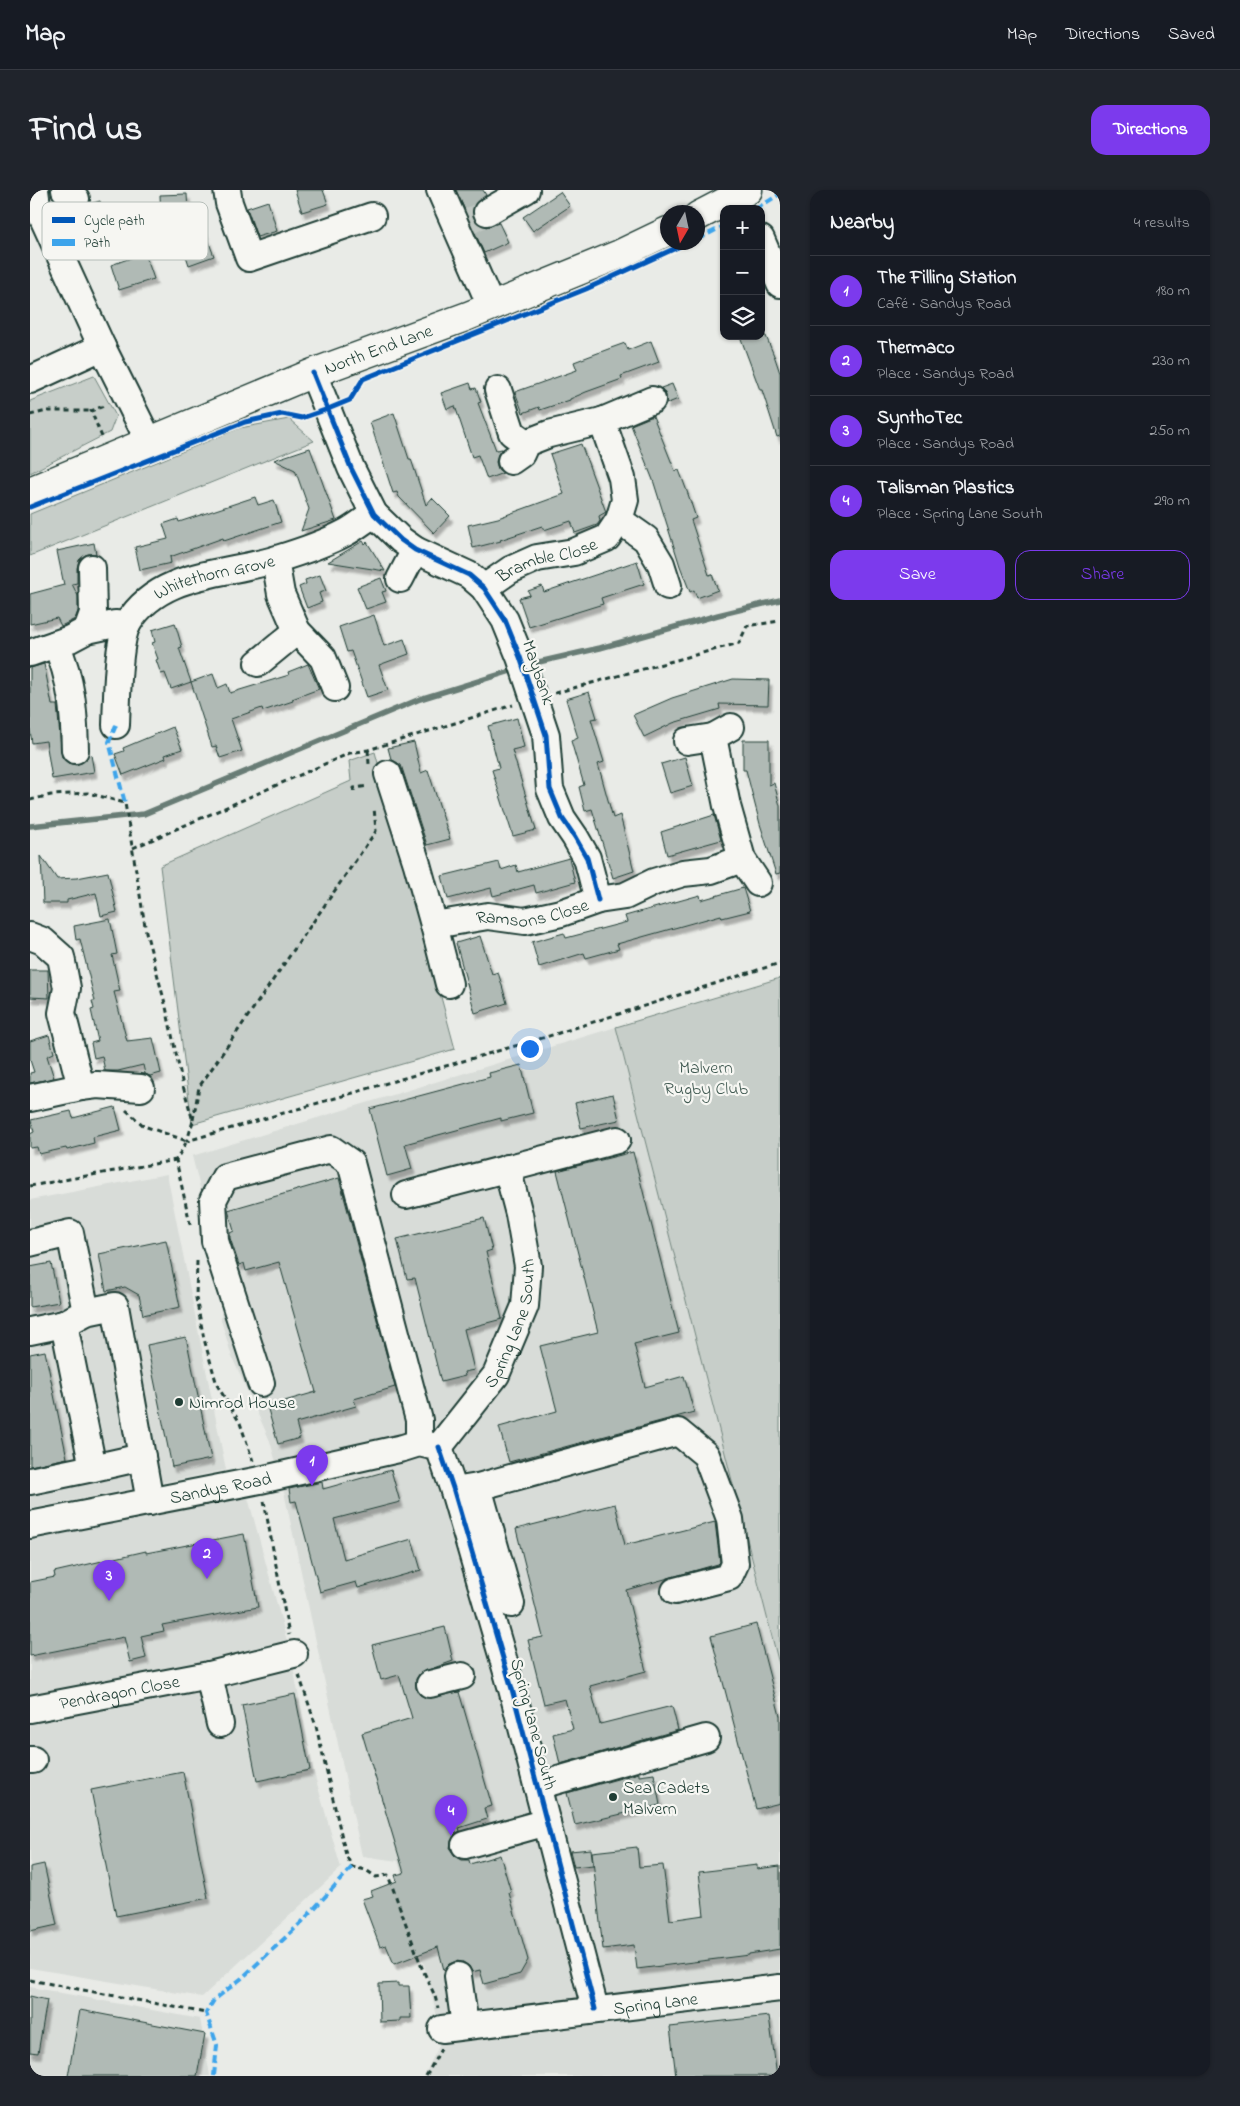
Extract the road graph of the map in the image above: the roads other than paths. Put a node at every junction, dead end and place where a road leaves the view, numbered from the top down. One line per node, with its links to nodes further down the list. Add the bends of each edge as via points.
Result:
1 (35, 190): 7 (street)
2 (227, 190): 8 (street, via 249,258)
3 (440, 190): 9 (street)
4 (526, 190): 9 (street)
5 (745, 198): 6 (main road)
6 (705, 213)
7 (42, 216)
8 (372, 216)
9 (471, 220): 14 (street)
10 (660, 235): 14 (main road, North End Lane)
11 (765, 246): 13 (street)
12 (62, 260): 15 (street)
13 (778, 271)
14 (492, 306): 16 (main road, North End Lane)
15 (102, 347): 17 (street); 21 (street)
16 (312, 373): 21 (main road, North End Lane); 23 (street, Maybank, via 351,468)
17 (30, 380)
18 (498, 390): 20 (street, via 512,433 529,446)
19 (652, 400): 20 (street)
20 (602, 421): 24 (street, Bramble Close, via 622,478 625,500)
21 (149, 441): 22 (main road, North End Lane)
22 (30, 491)
23 (374, 514): 25 (street, Maybank); 26 (street, Whitethorn Grove, via 346,532)
24 (620, 520): 29 (street, via 646,538 661,564); 30 (street, Bramble Close, via 607,538 574,552 537,558 510,570)
25 (415, 550): 28 (street); 30 (street, Maybank, via 469,575)
26 (275, 560): 31 (street, Whitethorn Grove, via 204,574 176,585 148,598); 32 (street, via 281,594)
27 (92, 568): 33 (street, via 93,613)
28 (400, 579)
29 (668, 586)
30 (484, 588): 43 (street, Maybank, via 505,620 522,664 546,735 550,789 562,818 587,858)
31 (127, 625): 33 (street, via 115,624); 37 (street, Whitethorn Grove, via 119,660 128,692)
32 (297, 631): 35 (street); 36 (street, via 323,658)
33 (71, 637): 34 (street); 39 (street, via 66,667 72,695)
34 (30, 653)
35 (267, 657)
36 (336, 688)
37 (116, 725)
38 (687, 741): 41 (street, via 722,732 727,806)
39 (75, 750)
40 (377, 778): 44 (street, via 417,864)
41 (742, 860): 42 (street); 43 (street, Ramsons Close, via 711,870 683,873 625,896)
42 (758, 883)
43 (598, 900): 44 (street, Ramsons Close, via 525,921 488,916)
44 (434, 925): 46 (street)
45 (30, 936): 47 (street, via 43,941 61,957 67,988 62,1013)
46 (449, 984)
47 (81, 1087): 48 (street); 49 (street)
48 (141, 1088)
49 (30, 1098)
50 (617, 1140): 51 (street)
51 (508, 1168): 52 (street); 57 (street, Spring Lane South, via 528,1266 525,1306 496,1375)
52 (406, 1195)
53 (30, 1243): 54 (street, via 70,1233)
54 (75, 1318): 55 (street); 58 (street, via 115,1306); 59 (street)
55 (30, 1331)
56 (260, 1383): 57 (street, via 215,1241 213,1200 225,1177 331,1149 351,1163 419,1420)
57 (429, 1445): 61 (street, Spring Lane South); 62 (street, Sandys Road)
58 (142, 1457): 59 (street); 62 (street)
59 (93, 1468): 60 (street)
60 (30, 1481)
61 (466, 1489): 64 (street, via 678,1432 706,1455 730,1519 736,1564 729,1577); 65 (street); 73 (street, Spring Lane South)
62 (150, 1502): 63 (street, Sandys Road)
63 (30, 1525)
64 (675, 1591)
65 (511, 1604)
66 (294, 1654): 67 (street, Pendragon Close)
67 (209, 1675): 70 (street, Pendragon Close); 71 (street)
68 (462, 1676): 69 (street)
69 (430, 1684)
70 (30, 1709)
71 (220, 1724)
72 (706, 1738): 73 (street)
73 (537, 1786): 74 (street, Spring Lane South)
74 (547, 1822): 75 (street); 78 (street, Spring Lane South)
75 (465, 1845)
76 (458, 1976): 78 (street, Spring Lane, via 453,2027)
77 (780, 1988): 78 (street, Spring Lane)
78 (595, 2009)

